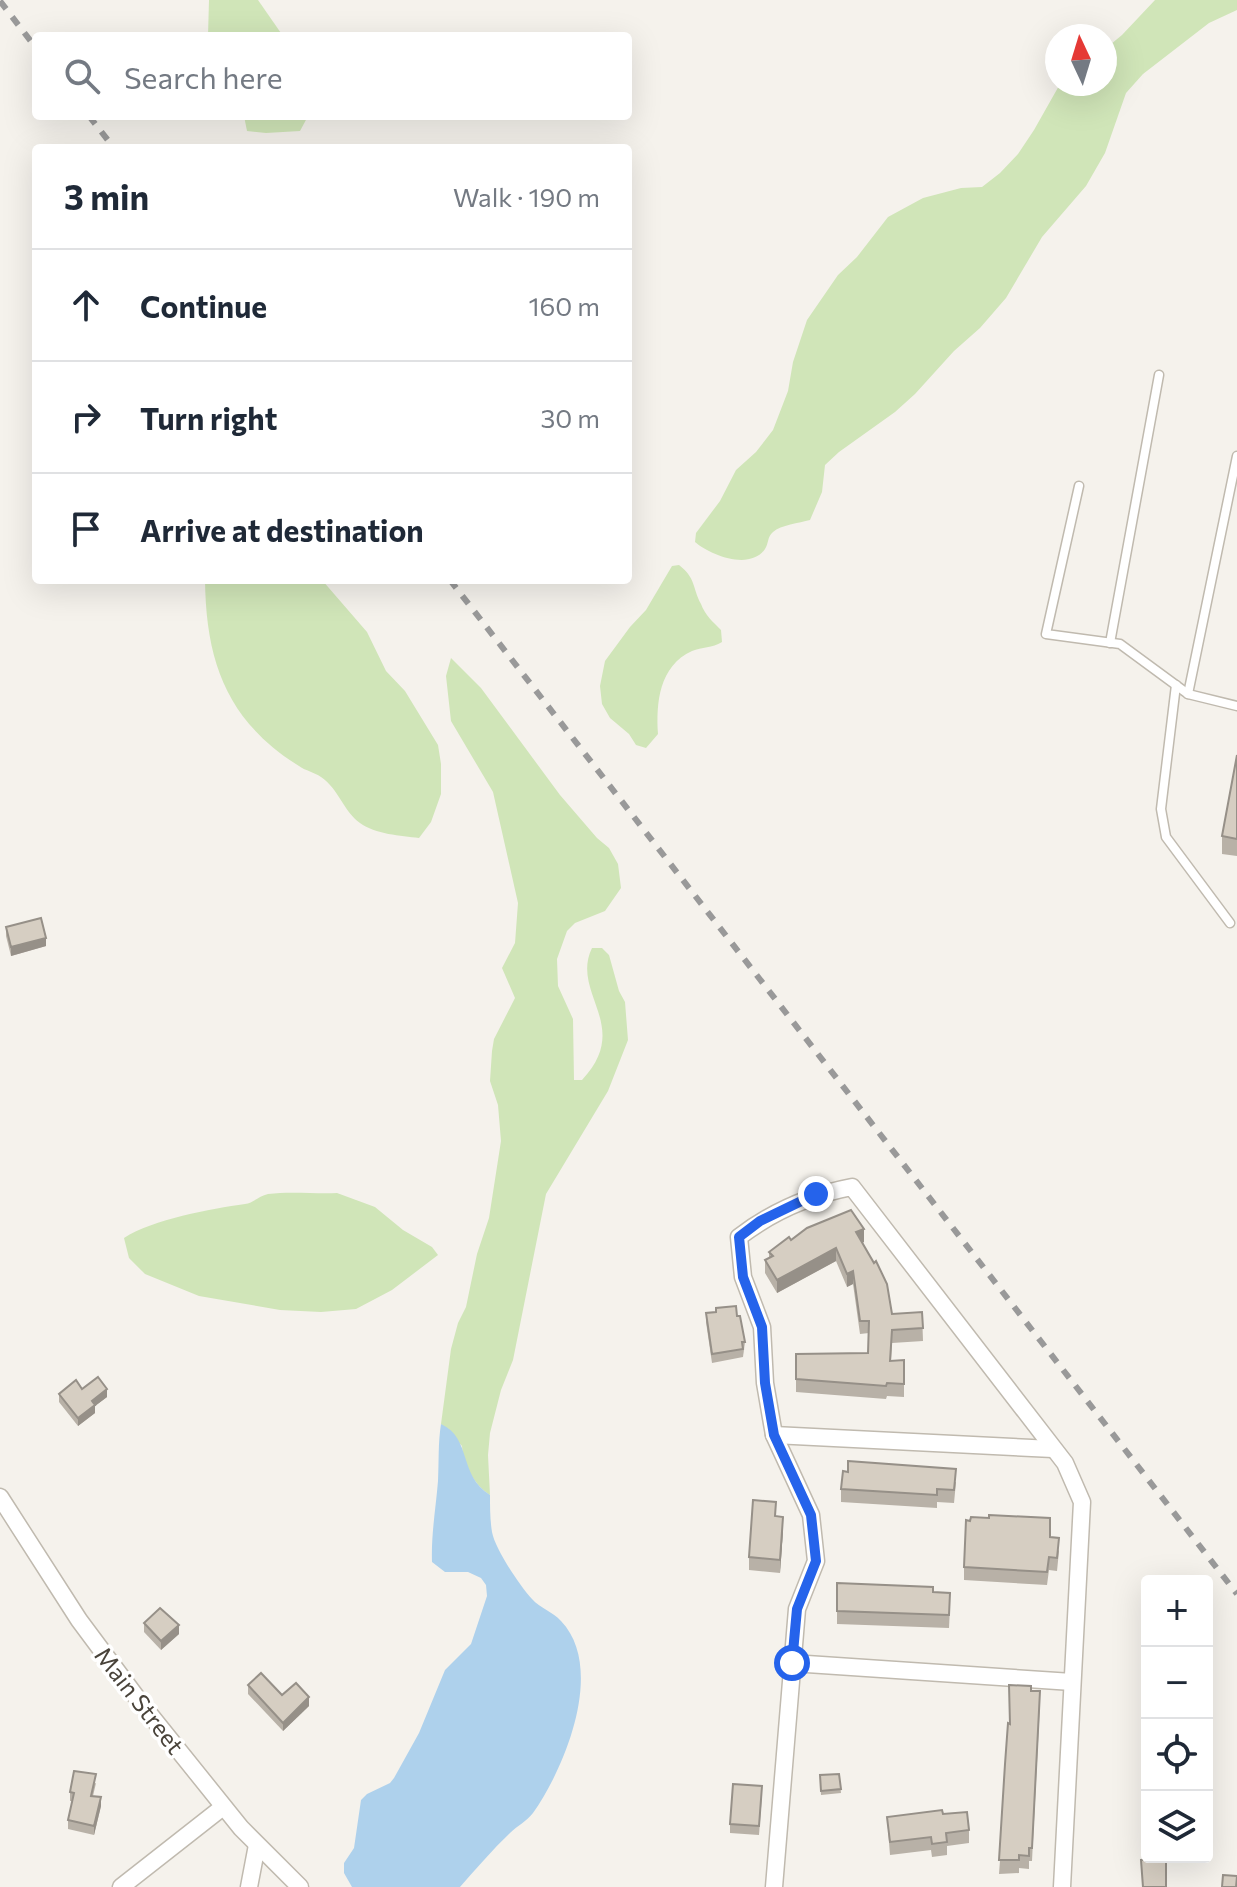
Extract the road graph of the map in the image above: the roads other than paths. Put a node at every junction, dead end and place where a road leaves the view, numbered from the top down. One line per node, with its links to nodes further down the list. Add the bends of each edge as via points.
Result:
1 (1159, 375): 4 (lane)
2 (1237, 456): 6 (lane)
3 (1079, 486): 4 (lane, via 1046,634)
4 (1110, 643): 5 (lane, via 1120,644)
5 (1176, 685): 6 (lane); 8 (lane, via 1161,809 1166,837)
6 (1188, 694): 7 (lane)
7 (1237, 706)
8 (1230, 923)
9 (774, 1435): 10 (street); 10 (street, via 762,1327 743,1277 739,1237 816,1194 852,1187); 12 (street, via 811,1515 816,1561 797,1609)
10 (1053, 1449): 13 (street, via 1082,1502)
11 (0, 1497): 14 (street, Main Street, via 79,1620)
12 (792, 1663): 13 (street); 19 (street)
13 (1072, 1682): 20 (street)
14 (223, 1807): 15 (street, Main Street); 16 (street)
15 (257, 1845): 17 (street); 18 (street, Main Street)
16 (121, 1887)
17 (249, 1887)
18 (300, 1887)
19 (774, 1887)
20 (1062, 1887)

